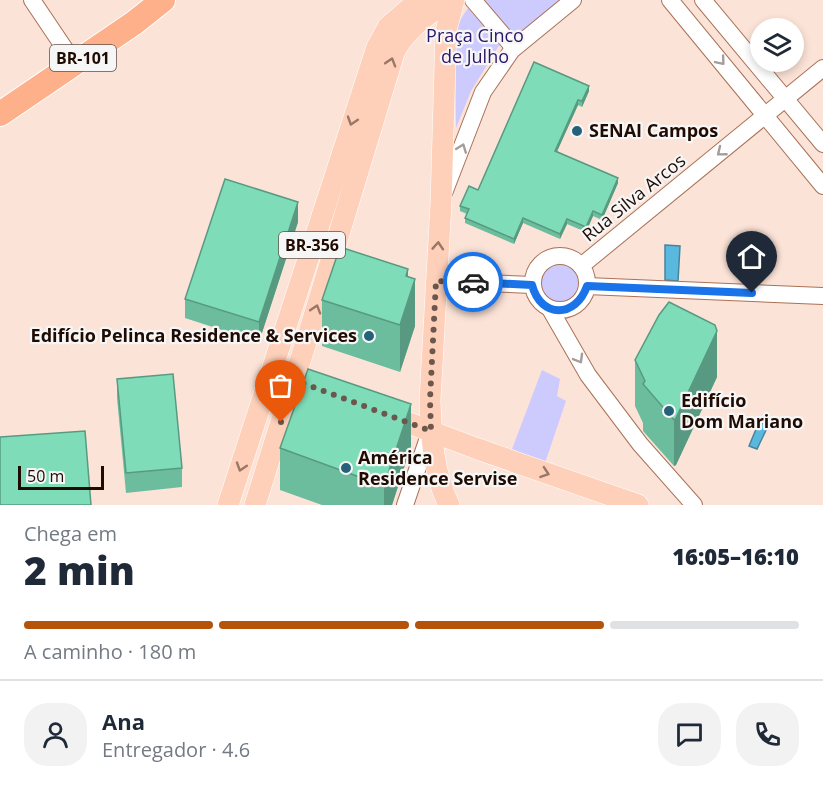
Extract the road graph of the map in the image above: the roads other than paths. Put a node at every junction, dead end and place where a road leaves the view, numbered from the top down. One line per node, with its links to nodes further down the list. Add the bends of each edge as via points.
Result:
1 (32, 0): 13 (street)
2 (163, 0): 13 (highway, BR-101)
3 (419, 0): 14 (main road, BR-356, via 388,27)
4 (448, 0): 17 (main road, one-way to 4, via 397,45 415,25)
5 (454, 0): 22 (main road, via 446,31)
6 (473, 0): 12 (street)
7 (573, 0): 12 (street)
8 (670, 0): 11 (street)
9 (703, 0): 10 (street)
10 (717, 17): 11 (street); 16 (street)
11 (698, 34): 19 (street, one-way to 19)
12 (514, 48): 22 (street, one-way to 12, via 483,92)
13 (75, 64): 18 (highway, BR-101)
14 (371, 65): 17 (main road, via 366,98); 29 (main road, BR-356, one-way to 29)
15 (823, 68): 16 (street, Rua Silva Arcos)
16 (786, 99): 19 (street, Rua Silva Arcos); 20 (street)
17 (379, 103): 30 (main road, one-way to 17)
18 (0, 114)
19 (766, 115): 21 (street); 23 (street, Rua Silva Arcos, one-way to 23)
20 (823, 144)
21 (823, 186)
22 (441, 203): 24 (main road, one-way to 22)
23 (581, 266): 25 (street, via 572,258 550,257 534,273); 26 (street)
24 (436, 281): 25 (street); 33 (main road)
25 (532, 285): 28 (street, via 535,295)
26 (587, 286): 27 (street); 28 (street, via 583,298 574,306)
27 (823, 296)
28 (550, 309): 39 (street, one-way to 39, via 588,375 640,444)
29 (272, 373): 30 (main road); 34 (main road, BR-356, one-way to 34)
30 (294, 380): 31 (main road); 35 (main road)
31 (315, 388)
32 (368, 408): 33 (main road)
33 (431, 431): 36 (street); 37 (main road, via 438,476); 38 (main road, one-way to 38)
34 (228, 505)
35 (255, 505)
36 (405, 505)
37 (449, 505)
38 (638, 505)
39 (694, 505)

